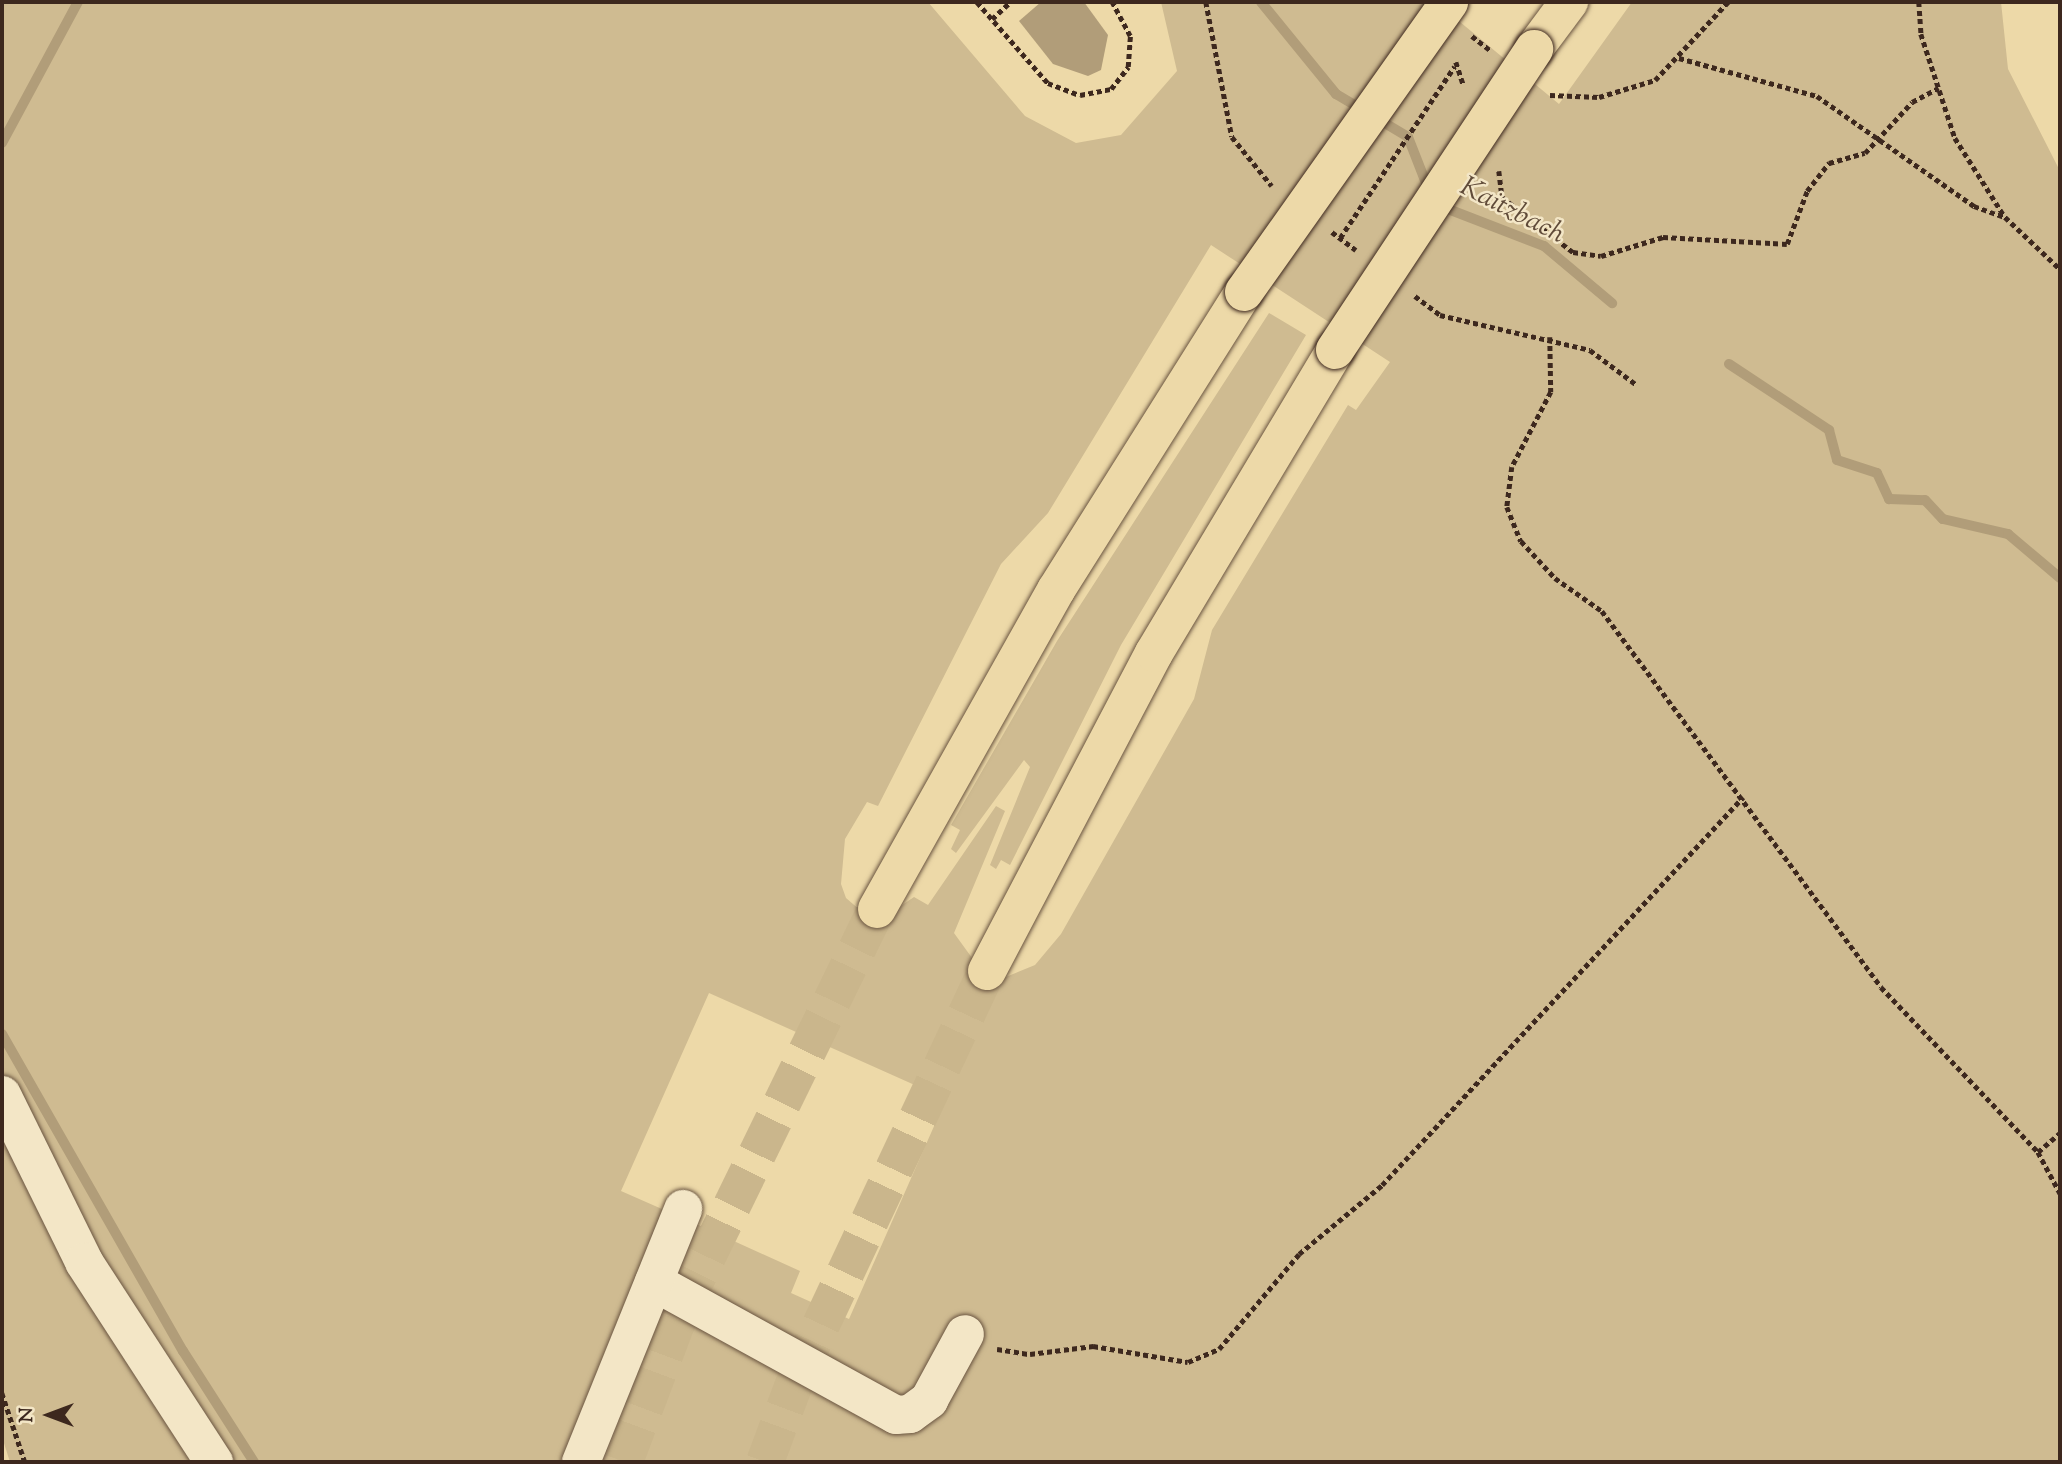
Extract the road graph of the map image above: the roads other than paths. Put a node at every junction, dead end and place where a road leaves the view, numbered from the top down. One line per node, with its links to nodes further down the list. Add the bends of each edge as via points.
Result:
1 (1449, 2): 3 (highway, bridge, via 1244,292 1056,590)
2 (1569, 2): 4 (highway, bridge, via 1335,350 1154,653)
3 (877, 909)
4 (987, 971)
5 (2, 1095): 9 (lane, via 84,1262)
6 (683, 1209): 7 (lane)
7 (654, 1282): 8 (lane, via 896,1415 910,1414 929,1400); 10 (lane)
8 (965, 1334)
9 (214, 1462)
10 (581, 1462)

